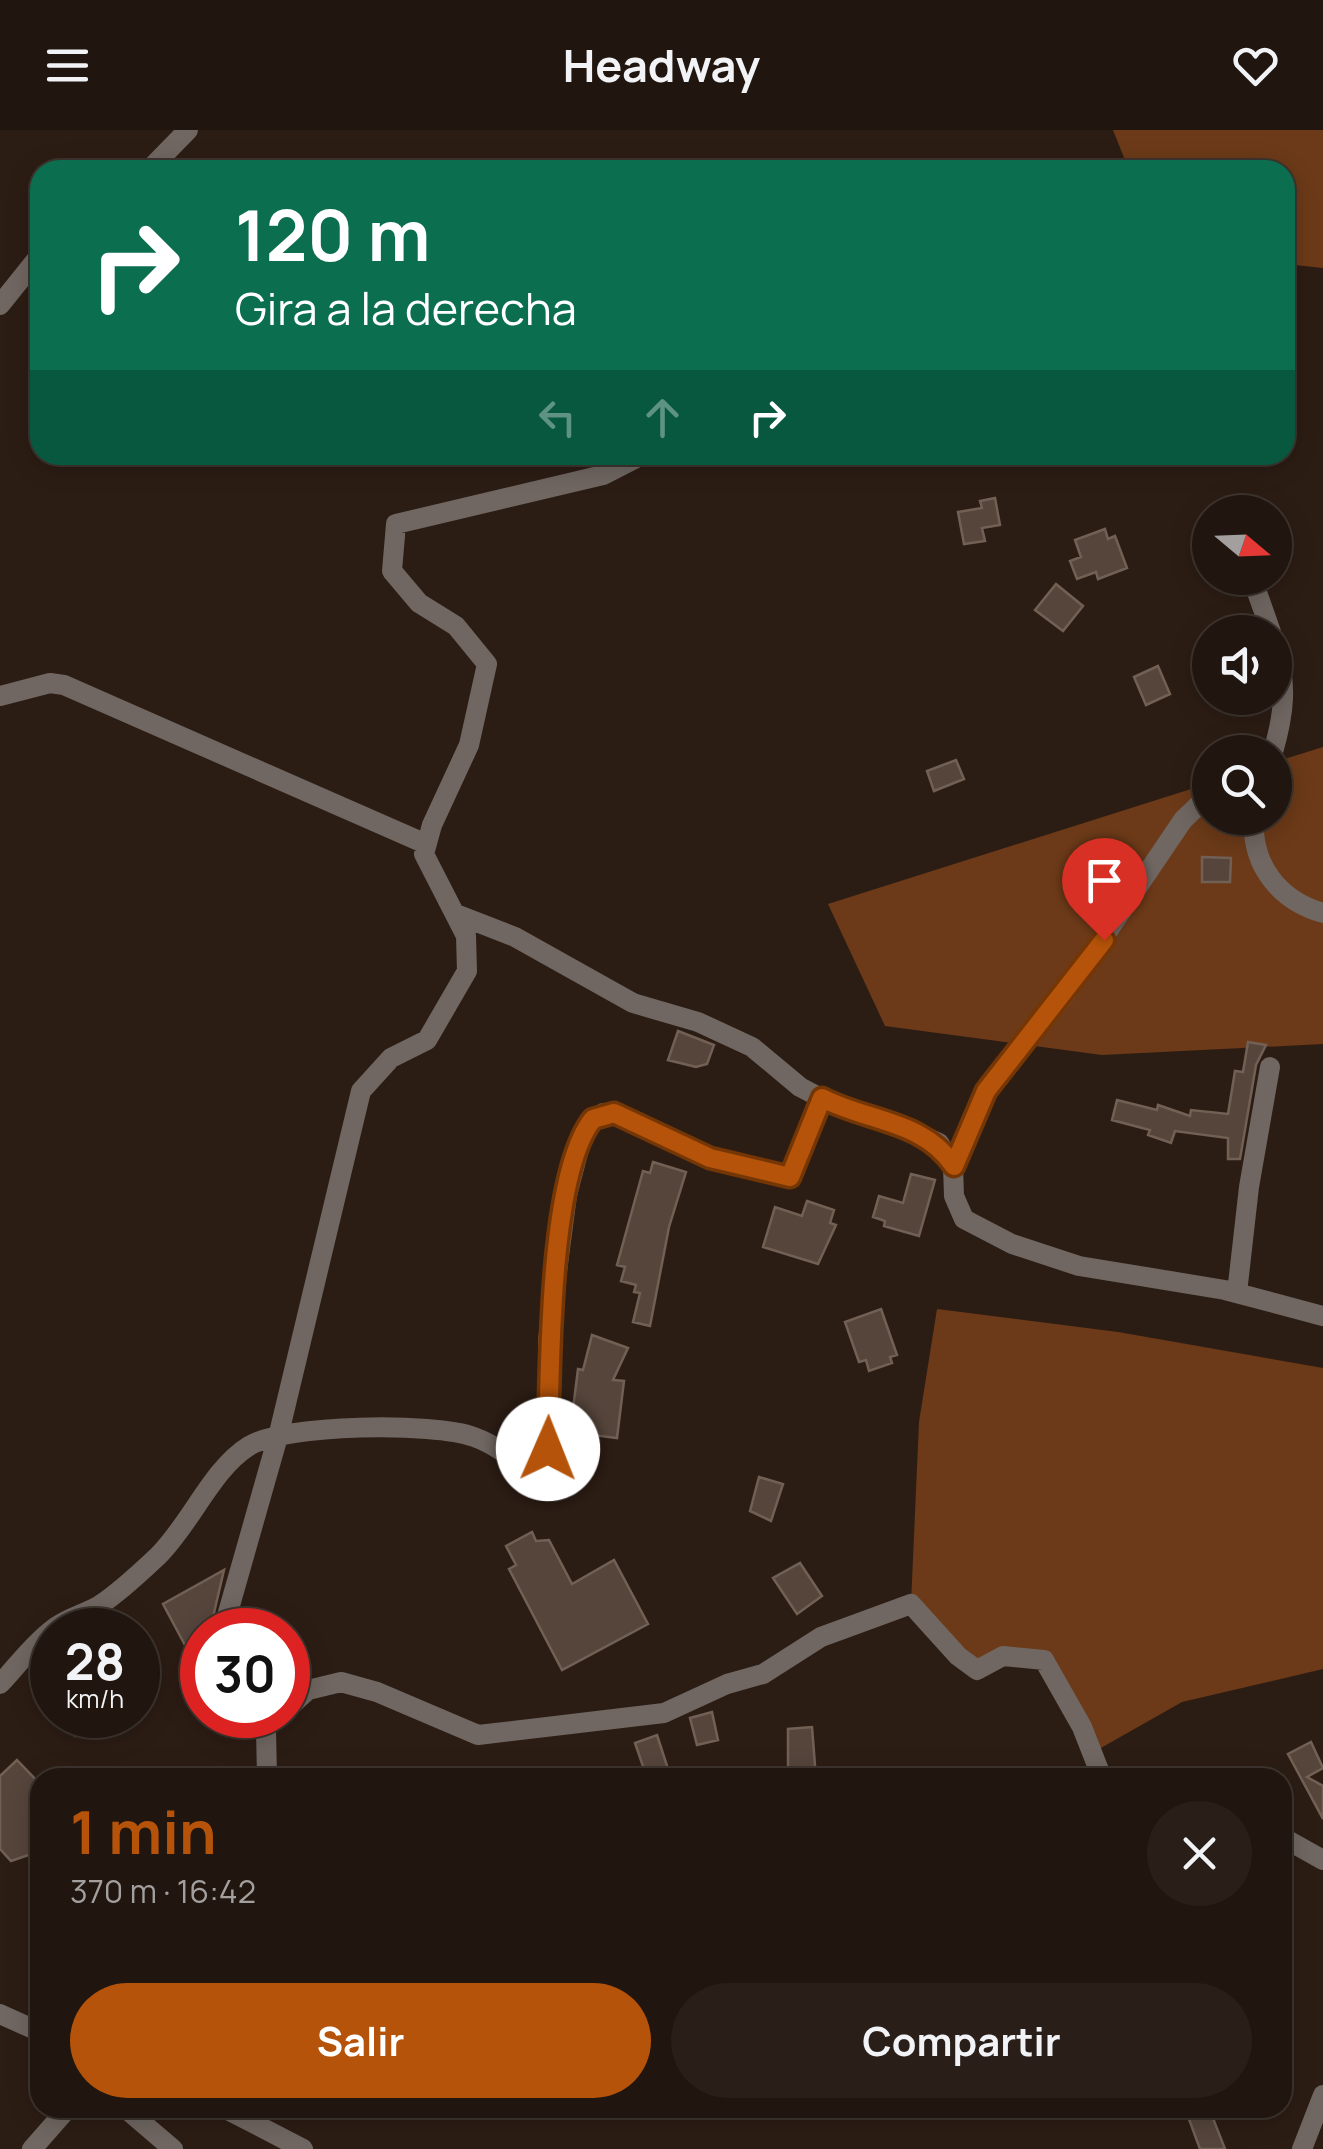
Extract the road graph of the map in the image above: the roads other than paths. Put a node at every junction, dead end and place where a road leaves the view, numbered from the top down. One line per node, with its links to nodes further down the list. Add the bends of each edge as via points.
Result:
1 (188, 130): 2 (street)
2 (159, 160)
3 (30, 267): 4 (street)
4 (0, 305)
5 (622, 465): 9 (street, via 396,524 392,571 419,603 456,626 487,664 469,745)
6 (0, 696): 9 (street, via 64,684)
7 (1192, 812): 14 (street, via 1066,993 986,1091)
8 (1254, 835): 10 (street, via 1262,870 1306,908)
9 (426, 844): 11 (street, via 433,878)
10 (1323, 913)
11 (456, 914): 13 (street, via 515,937 634,1003 752,1047); 17 (street, via 466,936 468,970 452,1002 426,1040 391,1058 360,1092)
12 (1270, 1067): 15 (street)
13 (822, 1098): 14 (street, via 939,1144); 17 (street, via 790,1177 710,1158 614,1113 602,1114 584,1130 567,1196 548,1340 548,1449 529,1472 476,1438 452,1432)
14 (954, 1166): 15 (street, via 954,1196 964,1219 1012,1244 1079,1266)
15 (1236, 1294): 16 (street)
16 (1323, 1316)
17 (279, 1433): 18 (street); 19 (street, via 221,1467 198,1509 158,1556 102,1604 54,1627)
18 (229, 1608)
19 (0, 1684)
20 (310, 1690): 23 (street, via 341,1682 378,1692 478,1735 664,1713 763,1674 820,1637 911,1604 977,1670 1003,1656 1044,1660)
21 (271, 1738): 22 (street)
22 (269, 1768)
23 (1098, 1768)
24 (1292, 1843): 25 (street)
25 (1323, 1860)
26 (0, 2014): 27 (street)
27 (30, 2028)
28 (1323, 2095): 35 (street)
29 (59, 2118): 33 (street)
30 (136, 2118): 32 (street)
31 (243, 2118): 34 (street)
32 (169, 2148)
33 (32, 2149)
34 (303, 2149)
35 (1302, 2149)

